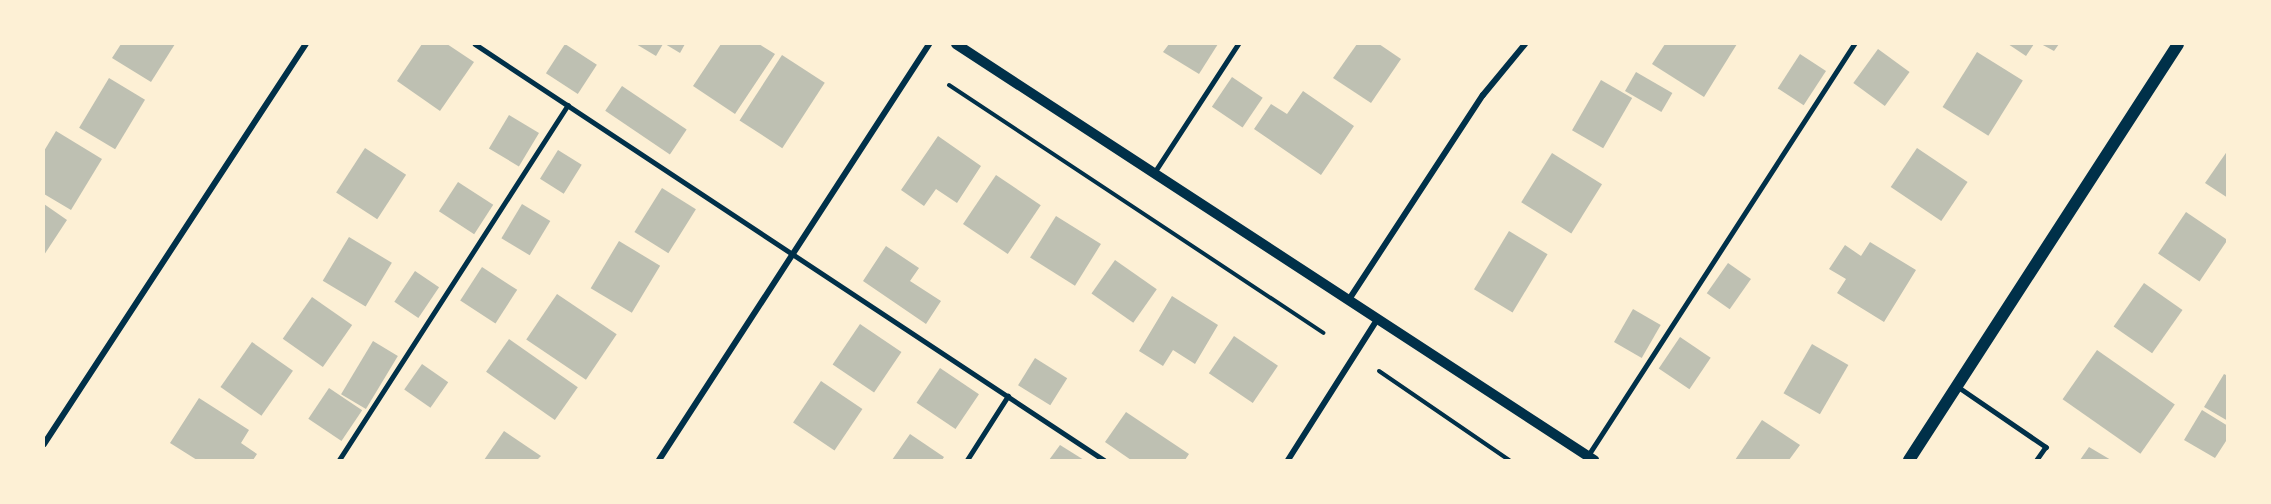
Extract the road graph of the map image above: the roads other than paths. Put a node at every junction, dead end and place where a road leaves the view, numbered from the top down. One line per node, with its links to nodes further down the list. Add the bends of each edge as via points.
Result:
1 (306, 44): 16 (street)
2 (475, 44): 9 (lane)
3 (929, 44): 11 (street)
4 (956, 44): 10 (street)
5 (1238, 44): 10 (lane)
6 (1525, 44): 12 (street, via 1482,95)
7 (1854, 44): 17 (lane)
8 (2178, 44): 14 (main road)
9 (568, 105): 11 (lane); 18 (lane)
10 (1154, 174): 12 (street)
11 (794, 252): 15 (lane); 19 (street)
12 (1348, 301): 13 (street)
13 (1377, 320): 17 (street); 22 (street)
14 (1957, 386): 23 (main road); 24 (lane, via 2046,447)
15 (1008, 396): 20 (lane); 21 (lane)
16 (44, 444)
17 (1590, 458)
18 (339, 460)
19 (659, 460)
20 (967, 460)
21 (1104, 460)
22 (1288, 460)
23 (1909, 460)
24 (2037, 460)

